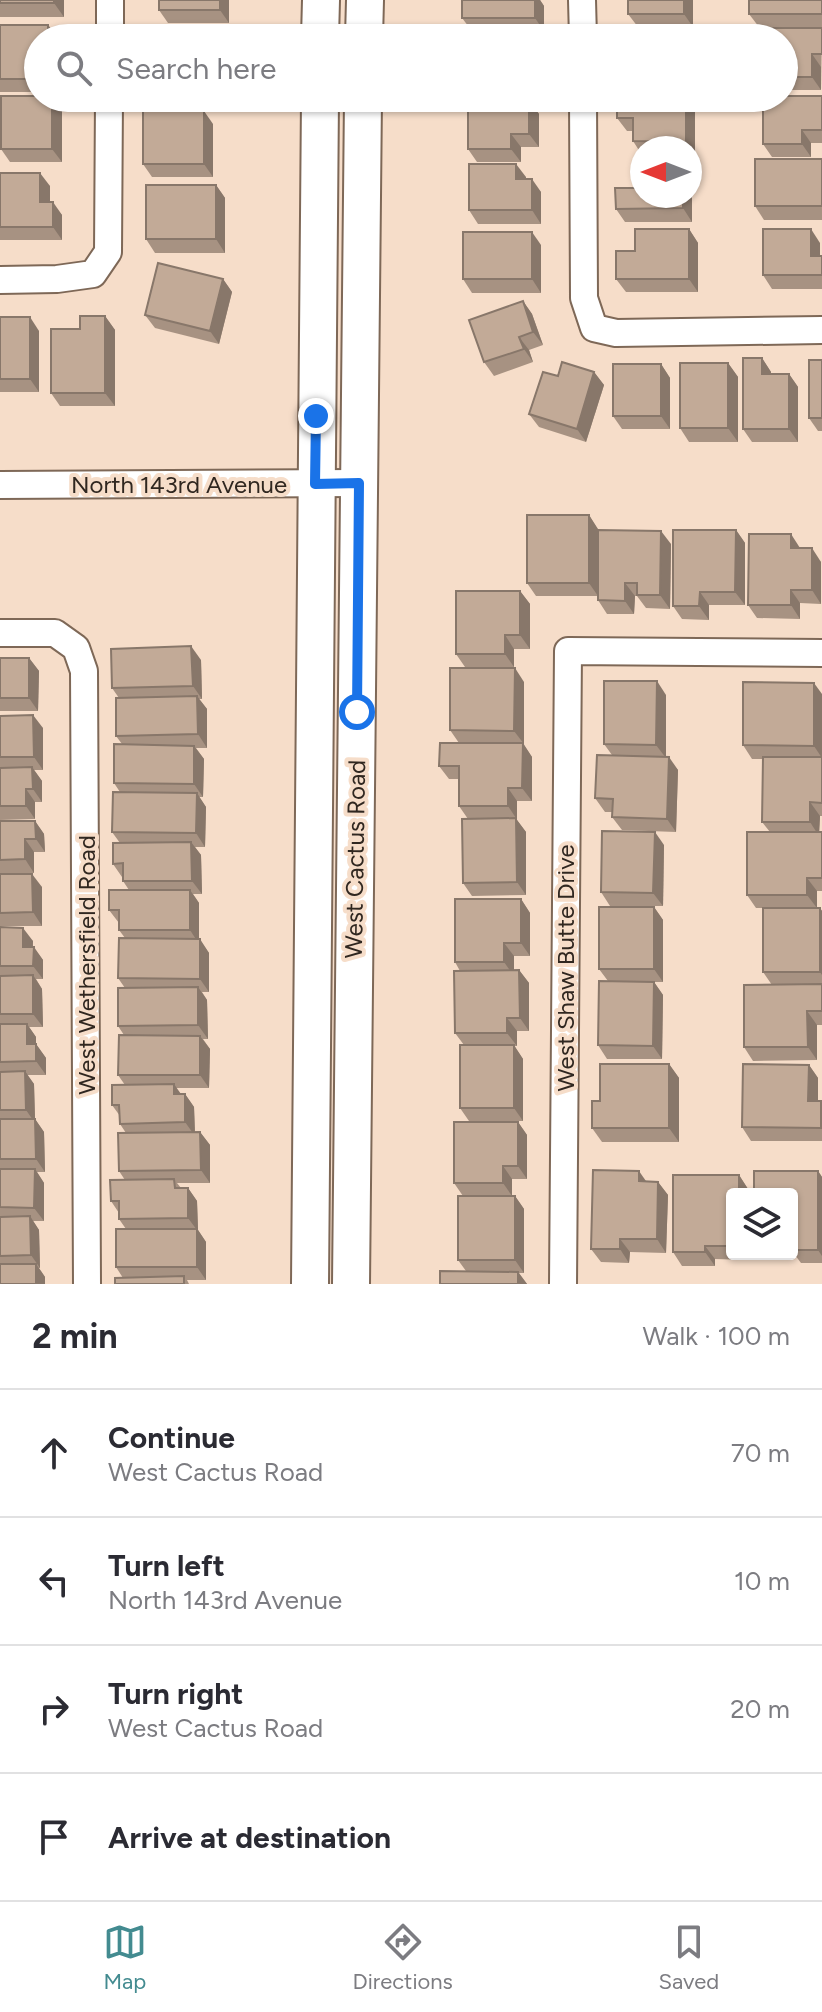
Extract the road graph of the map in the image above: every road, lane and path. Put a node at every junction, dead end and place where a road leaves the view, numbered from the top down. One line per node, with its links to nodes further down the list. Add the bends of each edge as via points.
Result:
1 (110, 0): 5 (street)
2 (321, 0): 6 (main road)
3 (365, 0): 7 (main road)
4 (582, 0): 8 (street)
5 (110, 24)
6 (320, 24)
7 (364, 24)
8 (583, 24)
9 (109, 112): 13 (street, via 108,252 93,274)
10 (320, 112): 16 (main road, West Cactus Road)
11 (363, 112): 15 (main road, West Cactus Road)
12 (583, 112): 14 (street, via 584,298 594,328 616,333)
13 (0, 280)
14 (822, 330)
15 (359, 483): 16 (street, North 143rd Avenue); 22 (main road, West Cactus Road)
16 (315, 484): 17 (street, North 143rd Avenue); 21 (main road, West Cactus Road)
17 (0, 485)
18 (0, 633): 20 (street, West Wethersfield Road, via 55,633 76,648 84,671)
19 (822, 653): 23 (street, West Shaw Butte Drive, via 568,651)
20 (87, 1284)
21 (310, 1284)
22 (351, 1284)
23 (563, 1284)

